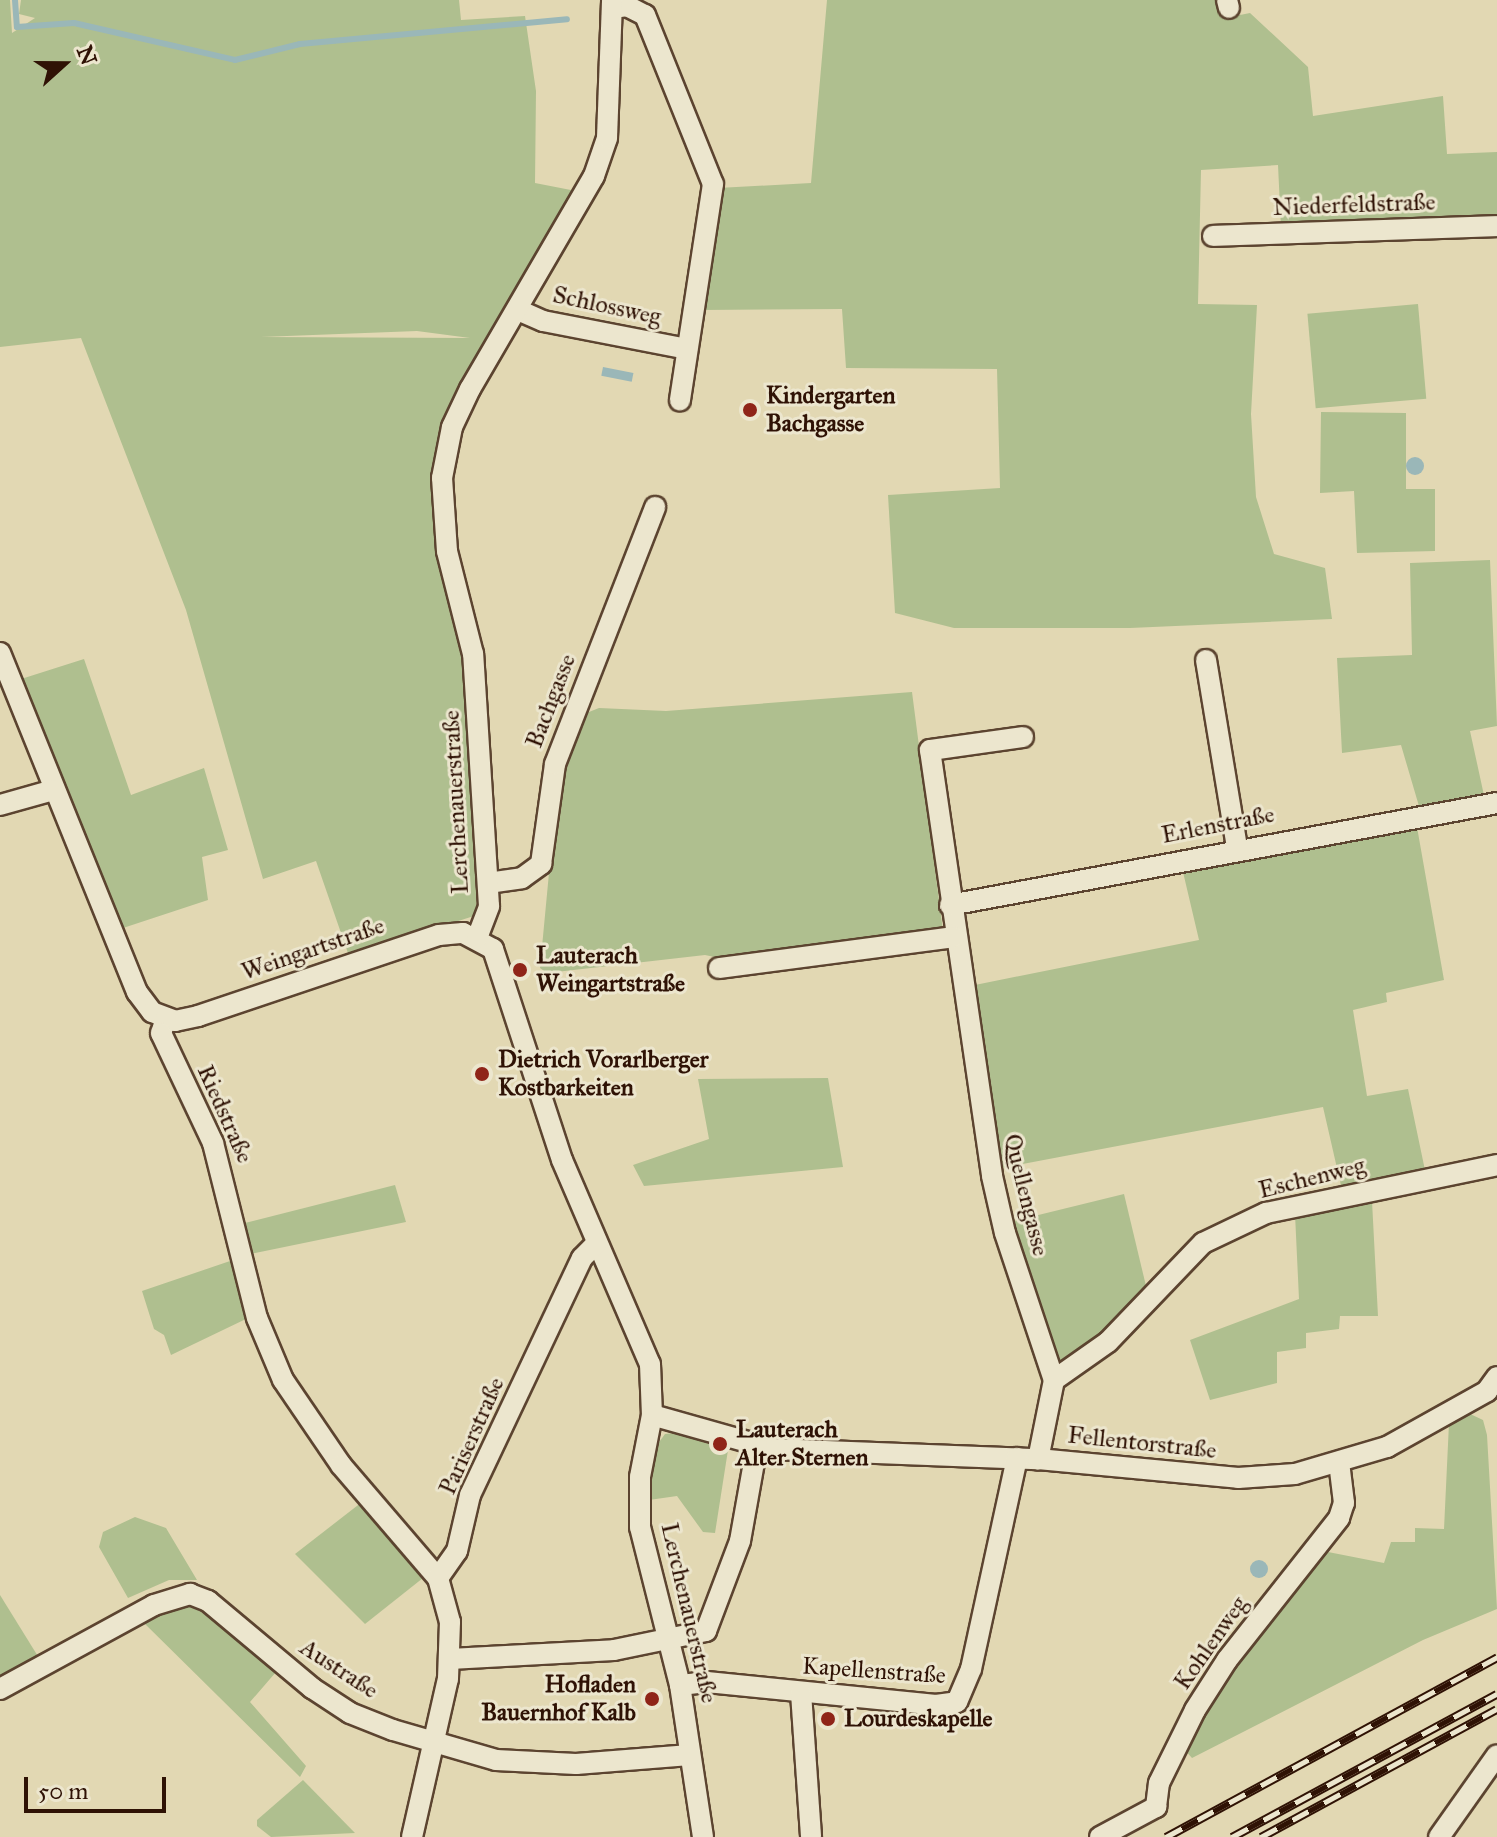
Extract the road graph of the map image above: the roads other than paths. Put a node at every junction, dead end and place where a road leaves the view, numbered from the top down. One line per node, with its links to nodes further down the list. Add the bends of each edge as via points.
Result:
1 (612, 4): 4 (street, Lerchenauerstraße, via 607,138 594,176); 5 (street, via 645,15 713,184)
2 (1497, 226): 3 (street, Niederfeldstraße)
3 (1213, 236)
4 (518, 310): 5 (street, Schlossweg, via 543,321); 15 (street, Lerchenauerstraße, via 452,427 442,478 447,551 473,654)
5 (687, 349): 6 (street)
6 (680, 400)
7 (655, 507): 15 (street, Bachgasse, via 555,764 541,864 522,878)
8 (0, 653): 11 (street)
9 (1206, 660): 14 (street)
10 (1023, 737): 16 (street, Quellengasse, via 930,750)
11 (53, 790): 13 (street); 20 (street, via 137,992 152,1012)
12 (1497, 803): 14 (street, Erlenstraße)
13 (0, 805)
14 (1237, 848): 16 (street, Erlenstraße)
15 (488, 883): 18 (street, Lerchenauerstraße, via 489,906)
16 (950, 905): 17 (street, Quellengasse)
17 (954, 937): 19 (street); 24 (street, Quellengasse, via 1001,1219)
18 (477, 938): 20 (street, Weingartstraße, via 439,935 198,1016); 22 (street, Lerchenauerstraße, via 493,949 503,969 533,1084)
19 (719, 968)
20 (166, 1018): 29 (street, Riedstraße, via 161,1033 213,1143 257,1318 283,1380 341,1465)
21 (1497, 1165): 24 (street, Eschenweg, via 1266,1213 1203,1243 1108,1342)
22 (597, 1243): 25 (street, Lerchenauerstraße, via 645,1347); 29 (street, Pariserstraße, via 575,1272 470,1495 457,1551)
23 (1497, 1377): 28 (street, Fellentorstraße, via 1487,1391 1439,1419 1387,1447)
24 (1054, 1380): 27 (street, Quellengasse)
25 (652, 1415): 26 (street, Fellentorstraße); 30 (street, Lerchenauerstraße, via 640,1477 640,1527)
26 (757, 1446): 27 (street, Fellentorstraße); 30 (street, via 731,1570 706,1631)
27 (1028, 1459): 28 (street, Fellentorstraße, via 1238,1478); 34 (street, Kapellenstraße, via 964,1695 957,1702 936,1705)
28 (1339, 1464): 41 (street, Kohlenweg, via 1344,1503 1339,1518 1203,1698 1159,1783 1156,1807)
29 (438, 1578): 31 (street, via 450,1622)
30 (669, 1641): 31 (street, via 614,1650); 32 (street, Lerchenauerstraße)
31 (450, 1659): 35 (street)
32 (680, 1685): 34 (street, Kapellenstraße, via 707,1682); 36 (street, Lerchenauerstraße)
33 (0, 1689): 35 (street, Austraße, via 154,1605 190,1594 208,1601 350,1713)
34 (801, 1693): 40 (street)
35 (436, 1742): 36 (street, Austraße, via 496,1760 576,1764); 38 (street)
36 (690, 1755): 39 (street, Lerchenauerstraße)
37 (1497, 1755): 42 (street)
38 (412, 1837)
39 (703, 1837)
40 (811, 1837)
41 (1100, 1837)
42 (1439, 1837)

